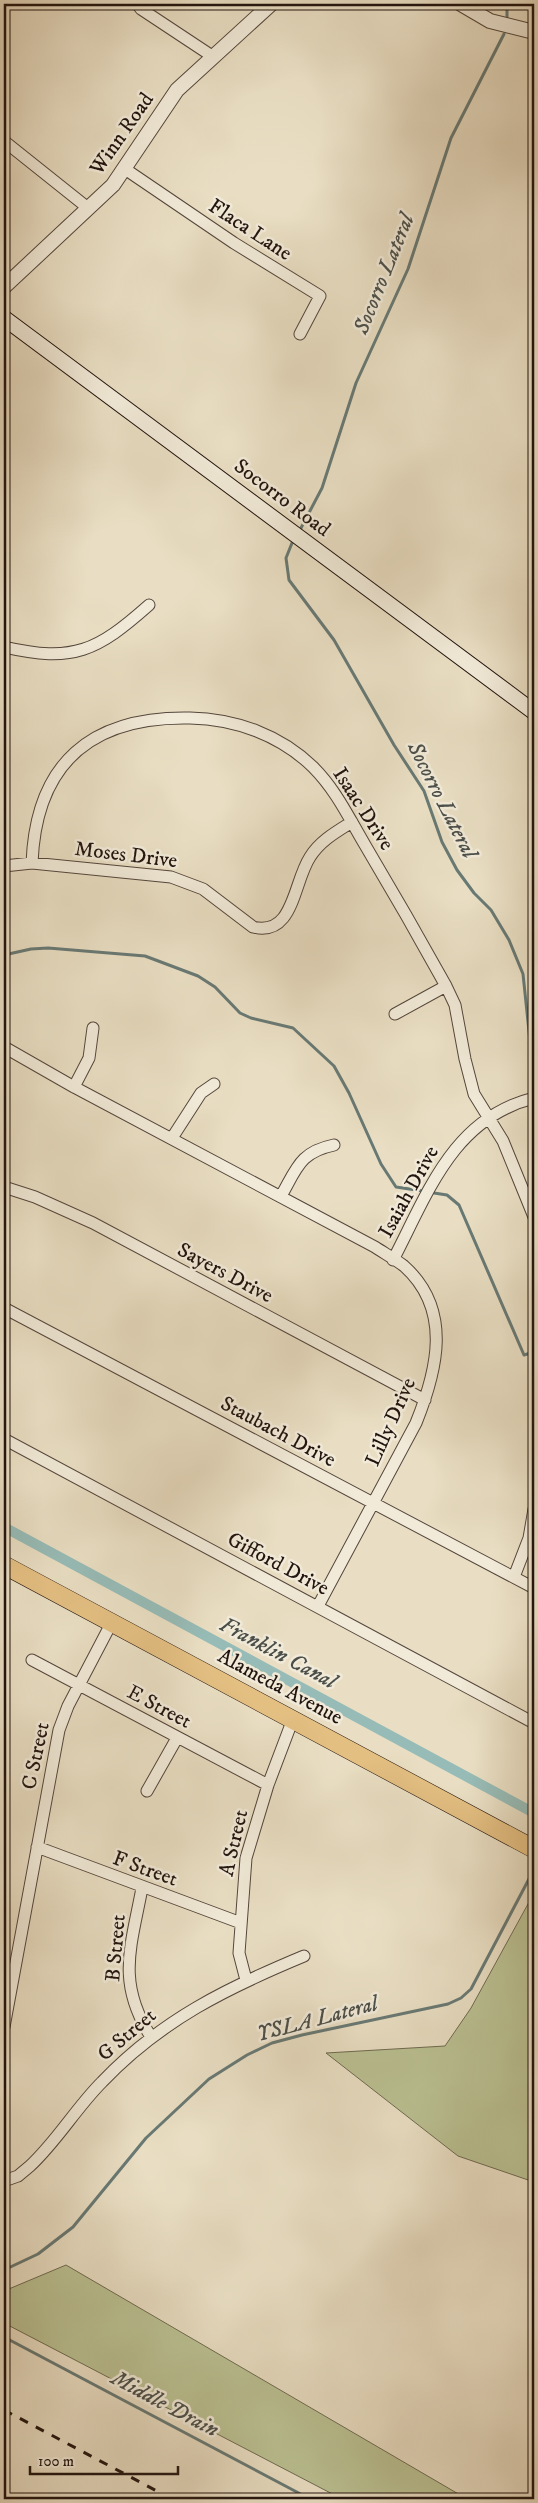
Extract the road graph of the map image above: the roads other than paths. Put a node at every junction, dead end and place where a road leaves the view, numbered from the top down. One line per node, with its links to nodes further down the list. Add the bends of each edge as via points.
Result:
1 (137, 4): 5 (street)
2 (271, 4): 5 (street, Winn Road)
3 (461, 4): 4 (street, via 490,21)
4 (534, 32)
5 (212, 56): 7 (street, Winn Road, via 177,90)
6 (4, 141): 8 (street)
7 (125, 169): 8 (street, Winn Road); 11 (street, Flaca Lane, via 234,243 320,296)
8 (88, 208): 9 (street, Winn Road)
9 (4, 287)
10 (4, 318): 14 (main road, Socorro Road)
11 (300, 334)
12 (149, 605): 13 (street, via 107,640 77,653)
13 (4, 647)
14 (534, 712)
15 (352, 822): 16 (street, Moses Drive, via 328,837 311,855 283,921 272,928 263,929 245,921 203,889 171,877); 16 (street, Isaac Drive, via 331,787 298,753 261,732 229,722 163,718 109,731 73,755 52,783 37,816); 18 (street, Isaac Drive)
16 (32, 863): 17 (street, Moses Drive)
17 (4, 866)
18 (446, 986): 19 (street); 25 (street, Isaac Drive, via 455,1004 469,1080)
19 (395, 1014)
20 (93, 1028): 23 (street, via 89,1058)
21 (4, 1047): 23 (street, Lilly Drive)
22 (214, 1084): 26 (street, via 201,1093)
23 (74, 1087): 26 (street, Lilly Drive)
24 (534, 1098): 25 (street, Isaiah Drive, via 504,1109)
25 (489, 1119): 30 (street, Isaac Drive, via 503,1141); 31 (street, Isaiah Drive, via 451,1152)
26 (172, 1138): 29 (street, Lilly Drive)
27 (334, 1145): 29 (street, via 309,1153 300,1162)
28 (4, 1187): 33 (street, Sayers Drive, via 93,1223)
29 (281, 1196): 31 (street, Lilly Drive, via 369,1243)
30 (534, 1217)
31 (393, 1260): 33 (street, Lilly Drive, via 411,1274 424,1291 433,1314 438,1349)
32 (4, 1308): 35 (street, Staubach Drive)
33 (425, 1400): 35 (street, Lilly Drive)
34 (4, 1439): 40 (street, Gifford Drive)
35 (373, 1504): 38 (street, Staubach Drive); 40 (street, Lilly Drive)
36 (534, 1509): 38 (street, via 529,1538)
37 (4, 1565): 41 (main road, Alameda Avenue)
38 (514, 1577): 39 (street, Staubach Drive)
39 (534, 1588)
40 (318, 1606): 45 (street, Gifford Drive)
41 (112, 1622): 43 (street, C Street); 44 (main road, Alameda Avenue)
42 (32, 1660): 43 (street, E Street)
43 (79, 1685): 46 (street, E Street); 49 (street, C Street, via 59,1730)
44 (293, 1720): 47 (street, A Street); 50 (main road, Alameda Avenue)
45 (534, 1723)
46 (177, 1738): 47 (street, E Street); 48 (street)
47 (268, 1785): 52 (street, A Street, via 246,1858)
48 (147, 1791)
49 (37, 1848): 51 (street, F Street); 55 (street, C Street)
50 (534, 1850)
51 (142, 1888): 52 (street, F Street); 56 (street, B Street, via 128,1974 137,2013)
52 (241, 1923): 54 (street, A Street, via 239,1960)
53 (304, 1956): 54 (street, G Street)
54 (246, 1980): 56 (street, G Street, via 198,2005)
55 (4, 2027)
56 (151, 2037): 57 (street, G Street, via 101,2082 36,2161 18,2176)
57 (4, 2180)

